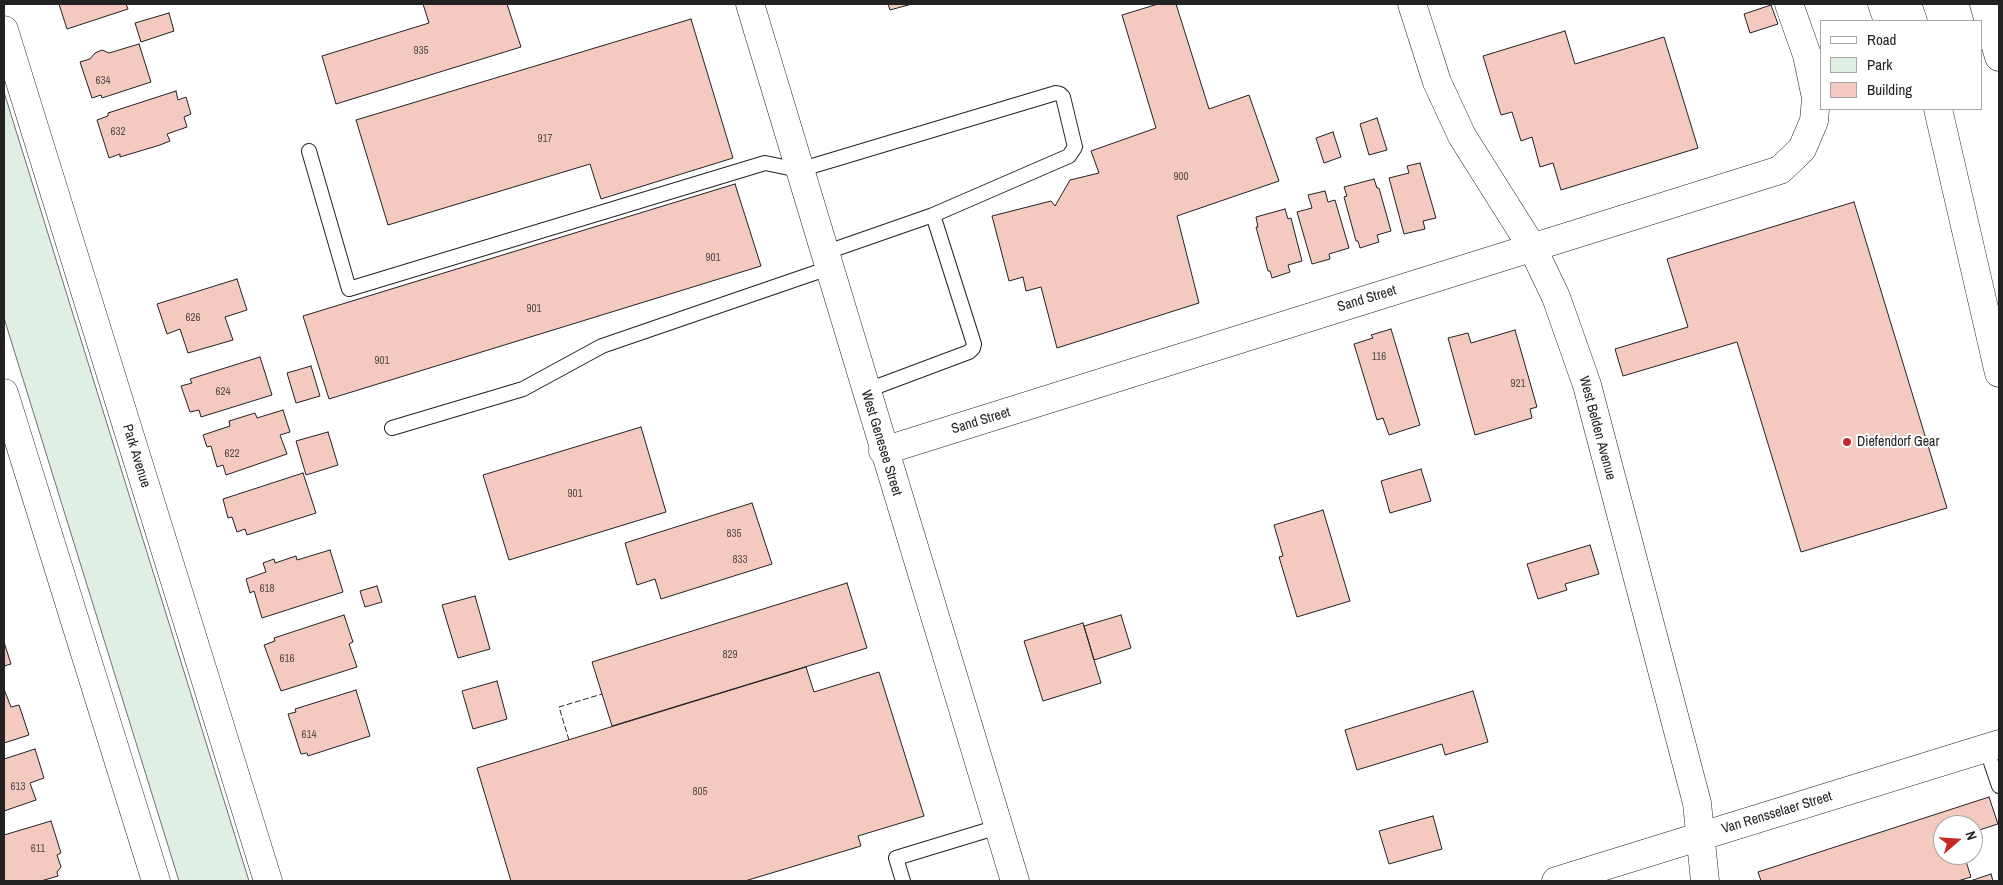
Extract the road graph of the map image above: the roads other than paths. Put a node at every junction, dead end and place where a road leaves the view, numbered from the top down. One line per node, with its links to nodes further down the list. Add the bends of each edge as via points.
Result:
1 (750, 4): 14 (main road, West Genesee Street)
2 (1412, 4): 17 (main road, West Belden Avenue, via 1437,82 1462,136)
3 (1789, 4): 17 (main road, Sand Street, via 1807,55 1816,98 1814,120 1802,149 1780,170)
4 (1882, 4): 7 (main road)
5 (1907, 4): 8 (main road)
6 (1984, 4): 10 (main road)
7 (1888, 20)
8 (1912, 20)
9 (4, 30): 29 (main road, Park Avenue)
10 (1999, 57)
11 (1921, 110): 15 (main road)
12 (1938, 110): 15 (main road)
13 (309, 151): 14 (lane, via 349,289 765,163)
14 (799, 170): 16 (lane, via 1046,96 1060,94 1063,97 1075,147 1069,156); 18 (main road, West Genesee Street)
15 (1960, 205): 19 (main road)
16 (933, 215): 18 (lane); 20 (lane, via 973,348)
17 (1532, 247): 23 (main road, Sand Street); 27 (main road, West Belden Avenue, via 1556,296 1587,385 1697,803)
18 (826, 260): 20 (main road, West Genesee Street); 22 (lane, via 602,346 523,389)
19 (1999, 372)
20 (865, 391): 23 (main road, West Genesee Street)
21 (4, 392): 28 (main road)
22 (392, 428)
23 (883, 451): 26 (main road, West Genesee Street)
24 (1993, 746): 25 (lane); 27 (main road, Van Rensselaer Street)
25 (1999, 786)
26 (998, 827): 30 (lane, via 896,858); 31 (main road, West Genesee Street)
27 (1701, 836): 32 (main road, Van Rensselaer Street); 33 (main road, West Belden Avenue)
28 (156, 881)
29 (268, 881)
30 (903, 881)
31 (1014, 881)
32 (1556, 881)
33 (1705, 881)

